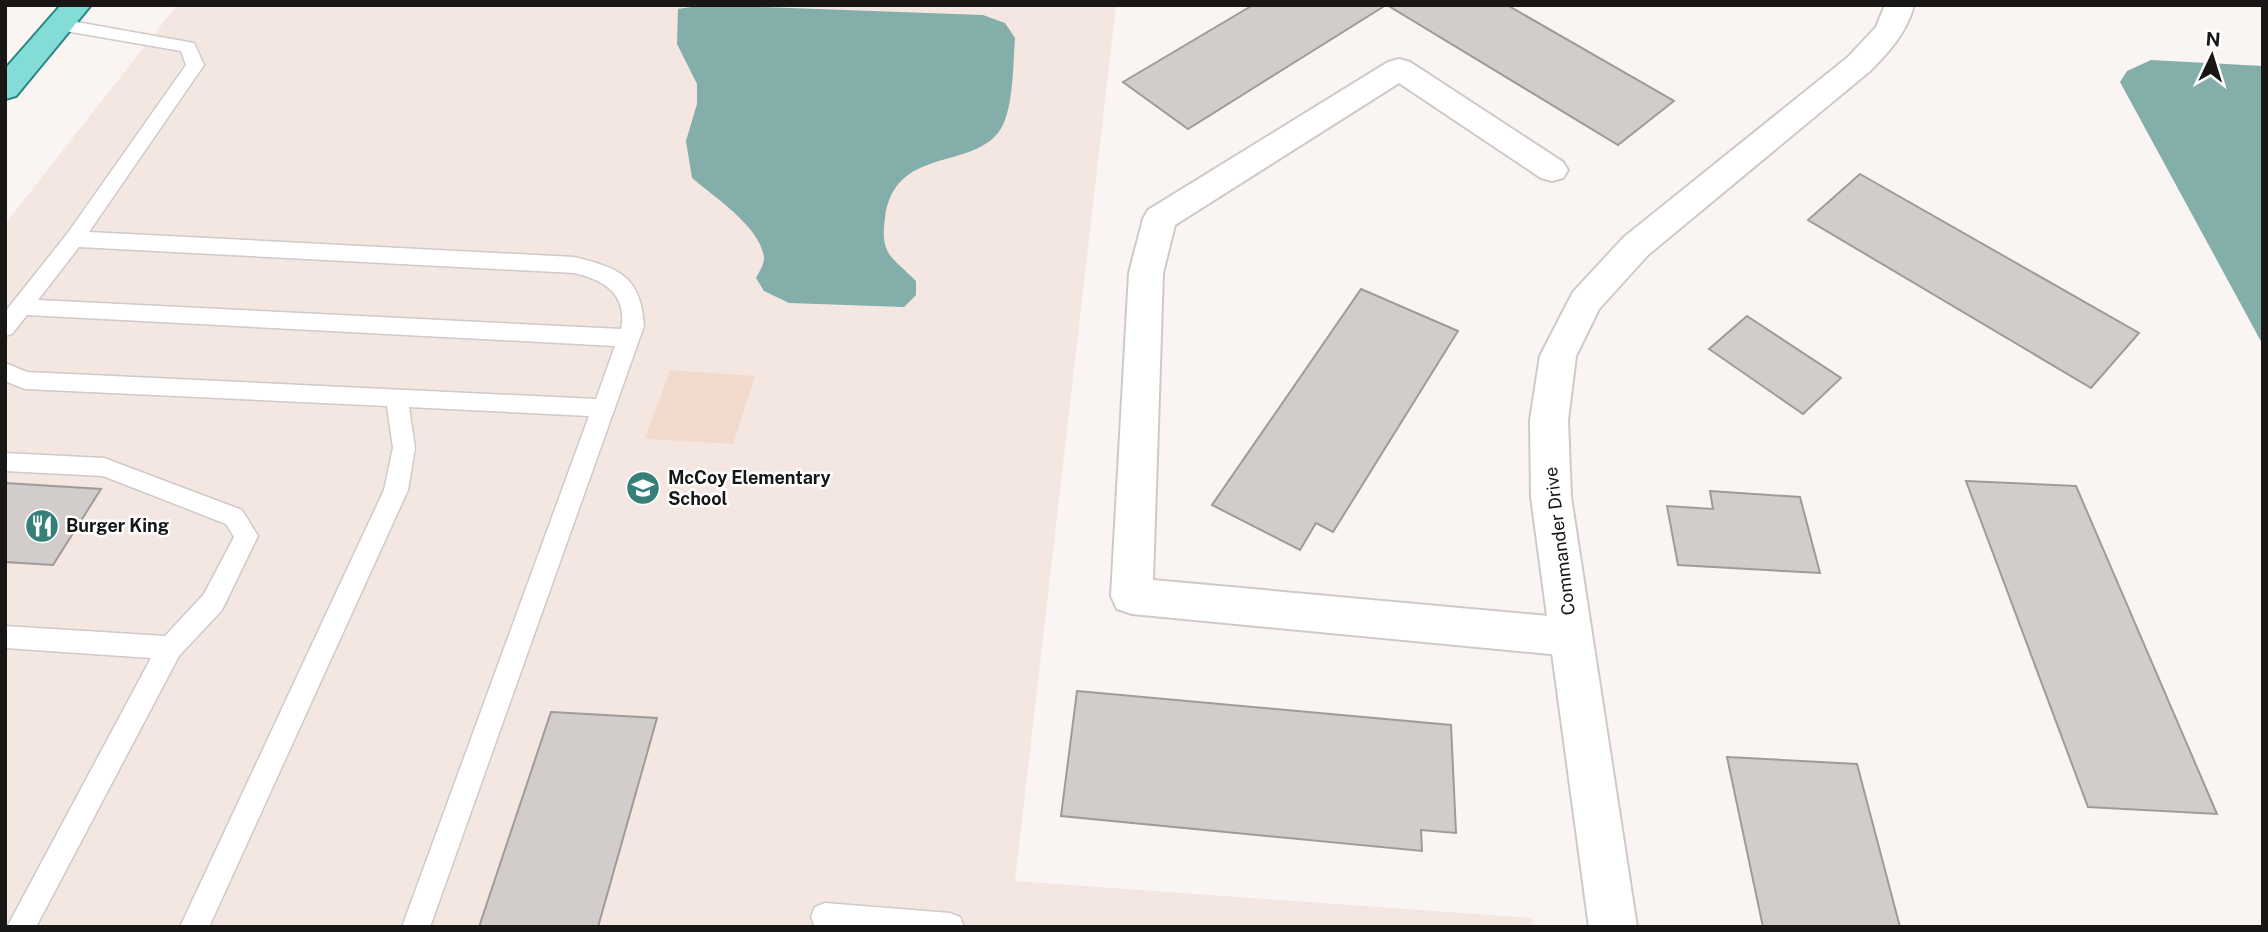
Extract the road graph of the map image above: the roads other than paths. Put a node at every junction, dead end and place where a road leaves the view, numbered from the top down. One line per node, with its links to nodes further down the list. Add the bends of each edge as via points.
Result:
1 (1900, 5): 14 (street, Commander Drive, via 1884,40 1859,64 1636,246 1585,301 1558,356 1549,420 1551,497)
2 (60, 12): 3 (main road); 5 (lane, via 188,47 195,65)
3 (5, 89)
4 (1552, 170): 14 (street, via 1399,69 1160,219 1146,272 1132,596)
5 (74, 239): 6 (lane); 8 (lane, via 574,265 599,271 617,282 632,302 633,326)
6 (22, 307): 7 (lane); 8 (lane)
7 (5, 328)
8 (628, 338): 11 (lane)
9 (5, 371): 10 (lane, via 25,380)
10 (397, 398): 11 (lane); 18 (lane, via 404,448 396,490)
11 (603, 408): 19 (lane)
12 (5, 462): 15 (lane, via 104,467 234,517 246,536 213,601)
13 (5, 637): 15 (lane)
14 (1572, 637): 21 (street, Commander Drive)
15 (170, 648): 17 (lane)
16 (825, 917): 20 (lane)
17 (21, 927)
18 (194, 927)
19 (416, 927)
20 (950, 927)
21 (1613, 927)

